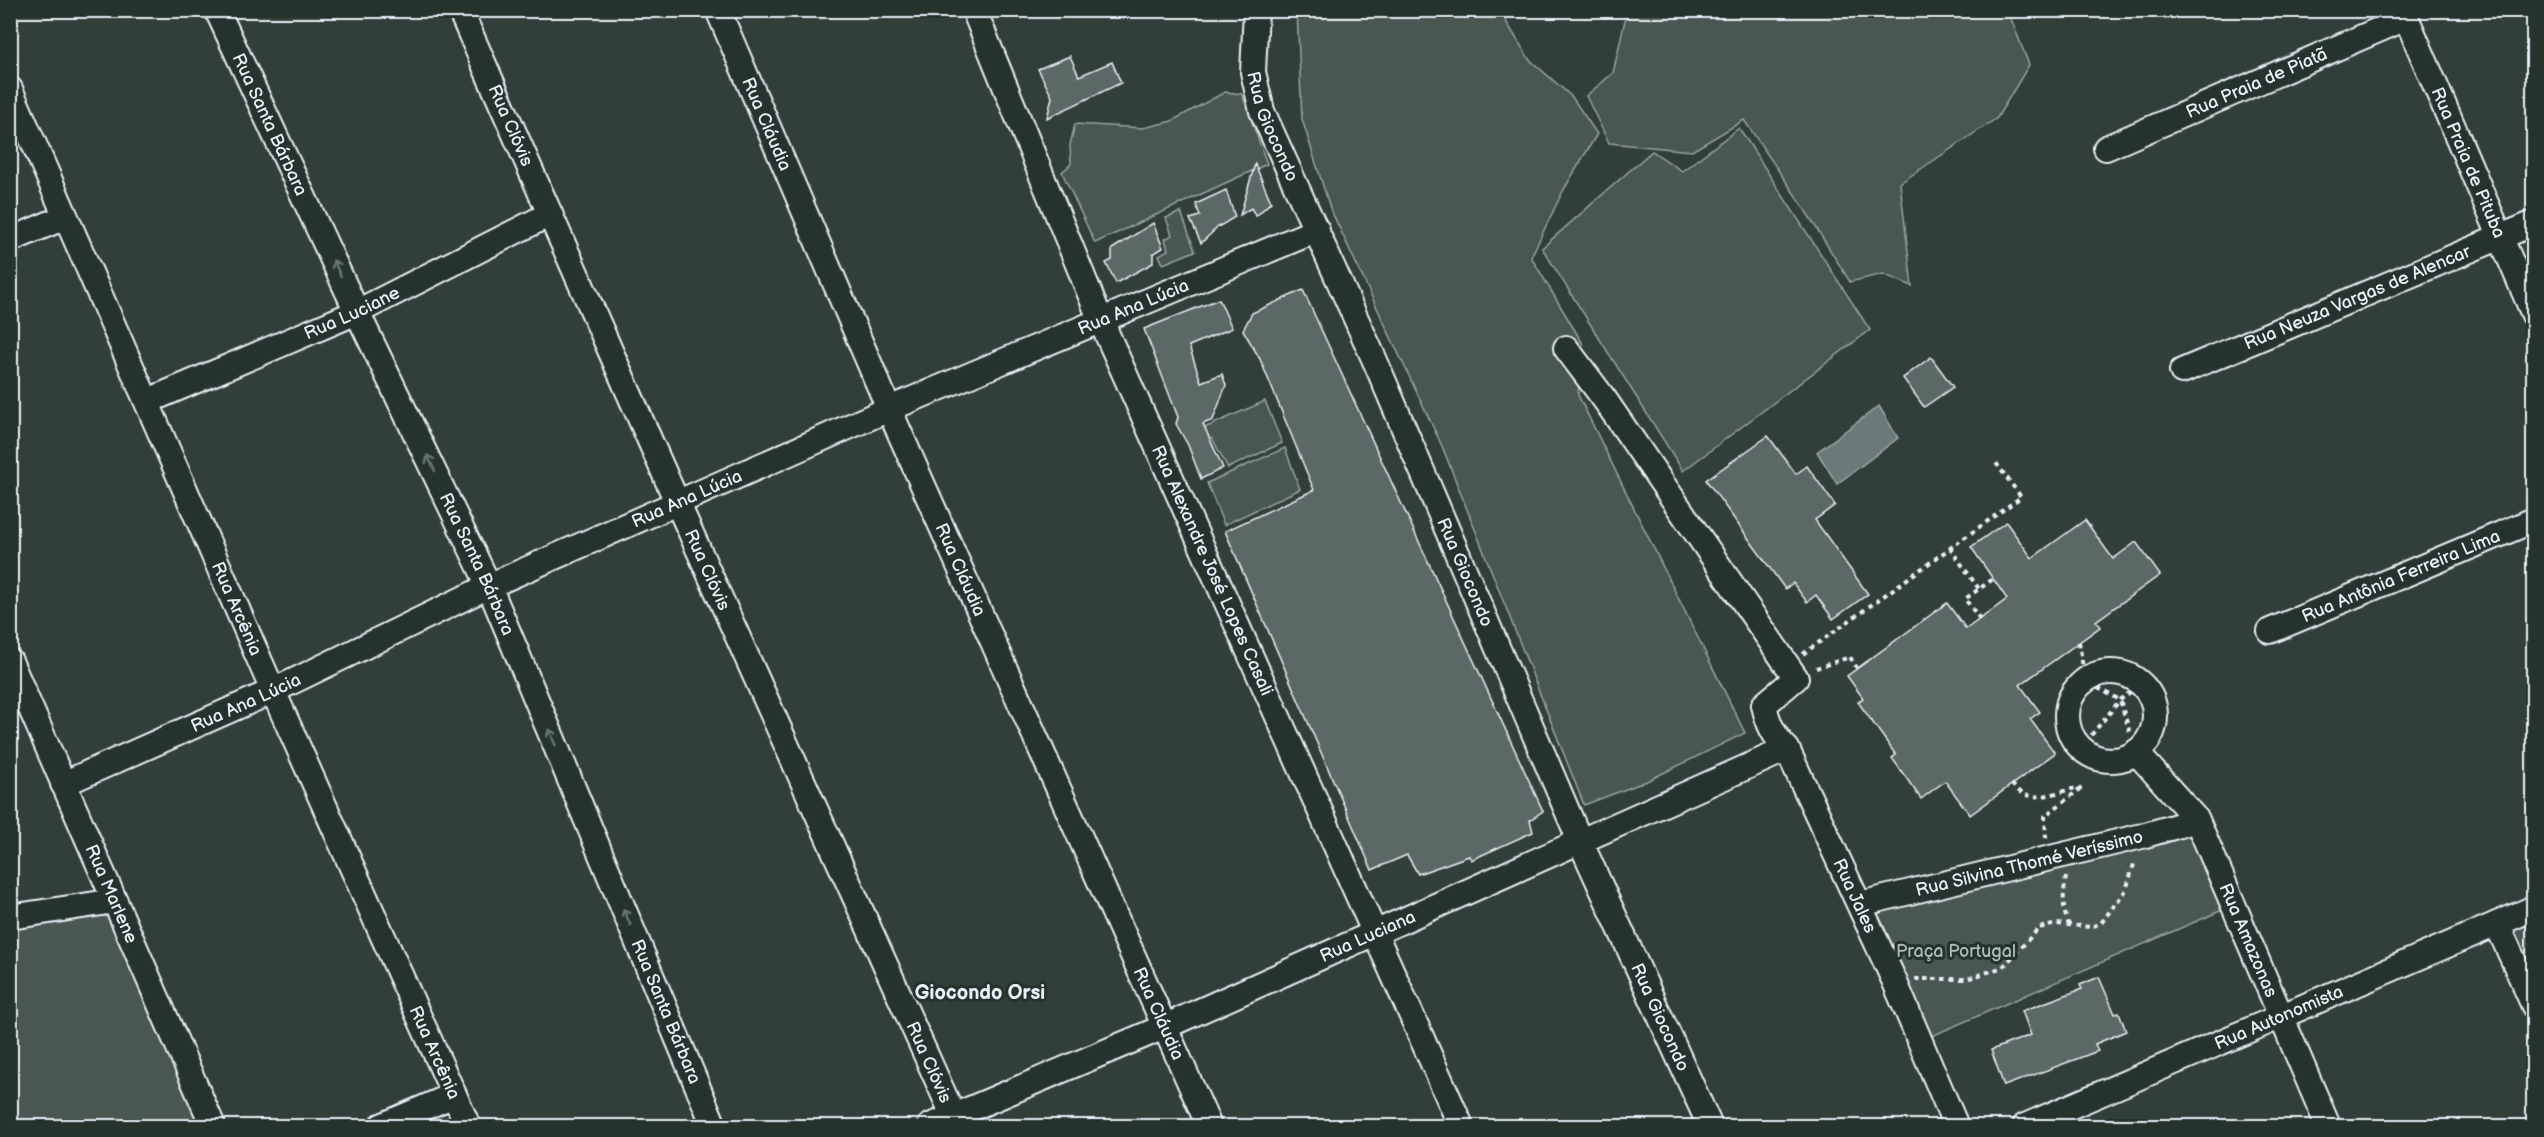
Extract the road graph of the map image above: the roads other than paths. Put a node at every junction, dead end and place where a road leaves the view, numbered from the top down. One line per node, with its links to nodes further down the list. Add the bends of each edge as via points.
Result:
1 (217, 10): 15 (street, Rua Santa Bárbara, one-way to 1)
2 (460, 10): 9 (street, Rua Clóvis)
3 (718, 10): 21 (street, Rua Cláudia)
4 (974, 10): 17 (street, Rua Alexandre José Lopes Casali)
5 (1256, 10): 12 (street, Rua Giocondo, via 1253,72 1262,111)
6 (2405, 14): 8 (street, Rua Praia de Piatã); 13 (street, Rua Praia de Pituba)
7 (10, 89): 10 (street, Rua Arcênia)
8 (2106, 148)
9 (550, 214): 15 (street, Rua Luciane); 22 (street, Rua Clóvis)
10 (65, 217): 14 (street); 20 (street, Rua Arcênia)
11 (2534, 223): 13 (street, Rua Neuza Vargas de Alencar)
12 (1317, 230): 17 (street, Rua Ana Lúcia); 32 (street, Rua Giocondo)
13 (2500, 237): 16 (street, Rua Praia de Pituba); 19 (street, Rua Neuza Vargas de Alencar)
14 (10, 240)
15 (357, 312): 20 (street, Rua Luciane); 24 (street, Rua Santa Bárbara, one-way to 15)
16 (2534, 315)
17 (1101, 321): 21 (street, Rua Ana Lúcia); 38 (street, Rua Alexandre José Lopes Casali)
18 (1566, 348): 29 (street, Rua Jales, via 1796,678 1764,705 1768,723)
19 (2182, 371)
20 (148, 401): 27 (street, Rua Arcênia)
21 (889, 409): 22 (street, Rua Ana Lúcia); 41 (street, Rua Cláudia)
22 (677, 502): 24 (street, Rua Ana Lúcia); 43 (street, Rua Clóvis)
23 (2534, 520): 25 (street, Rua Antônia Ferreira Lima)
24 (489, 585): 27 (street, Rua Ana Lúcia); 47 (street, Rua Santa Bárbara, one-way to 24)
25 (2270, 631)
26 (10, 661): 30 (street, Rua Marlene)
27 (273, 691): 30 (street, Rua Ana Lúcia); 42 (street, Rua Arcênia)
28 (2136, 752): 28 (street, via 2152,732 2155,715 2151,698 2141,684 2126,675 2109,672 2092,676 2078,686 2069,701 2066,718 2070,735 2080,749 2095,758 2112,761); 31 (street, Rua Amazonas)
29 (1792, 758): 32 (street, Rua Luciana); 34 (street, Rua Jales)
30 (63, 784): 33 (street, Rua Marlene)
31 (2197, 820): 34 (street, Rua Silvina Thomé Veríssimo); 40 (street, Rua Amazonas)
32 (1580, 841): 38 (street, Rua Luciana); 51 (street, Rua Giocondo)
33 (115, 901): 36 (street); 44 (street, Rua Marlene)
34 (1860, 904): 52 (street, Rua Jales)
35 (2534, 908): 37 (street, Rua Autonomista)
36 (10, 917)
37 (2497, 924): 39 (street); 40 (street, Rua Autonomista)
38 (1373, 932): 41 (street, Rua Luciana); 50 (street, Rua Alexandre José Lopes Casali)
39 (2534, 1006)
40 (2280, 1017): 53 (street, Rua Autonomista); 54 (street, Rua Amazonas)
41 (1164, 1027): 43 (street, Rua Luciana); 49 (street, Rua Cláudia)
42 (454, 1095): 45 (street); 46 (street, Rua Arcênia)
43 (956, 1121): 48 (street, Rua Luciana)
44 (213, 1126)
45 (381, 1126)
46 (468, 1126)
47 (714, 1126)
48 (930, 1126)
49 (1209, 1126)
50 (1461, 1126)
51 (1710, 1126)
52 (1956, 1126)
53 (2025, 1126)
54 (2328, 1126)

